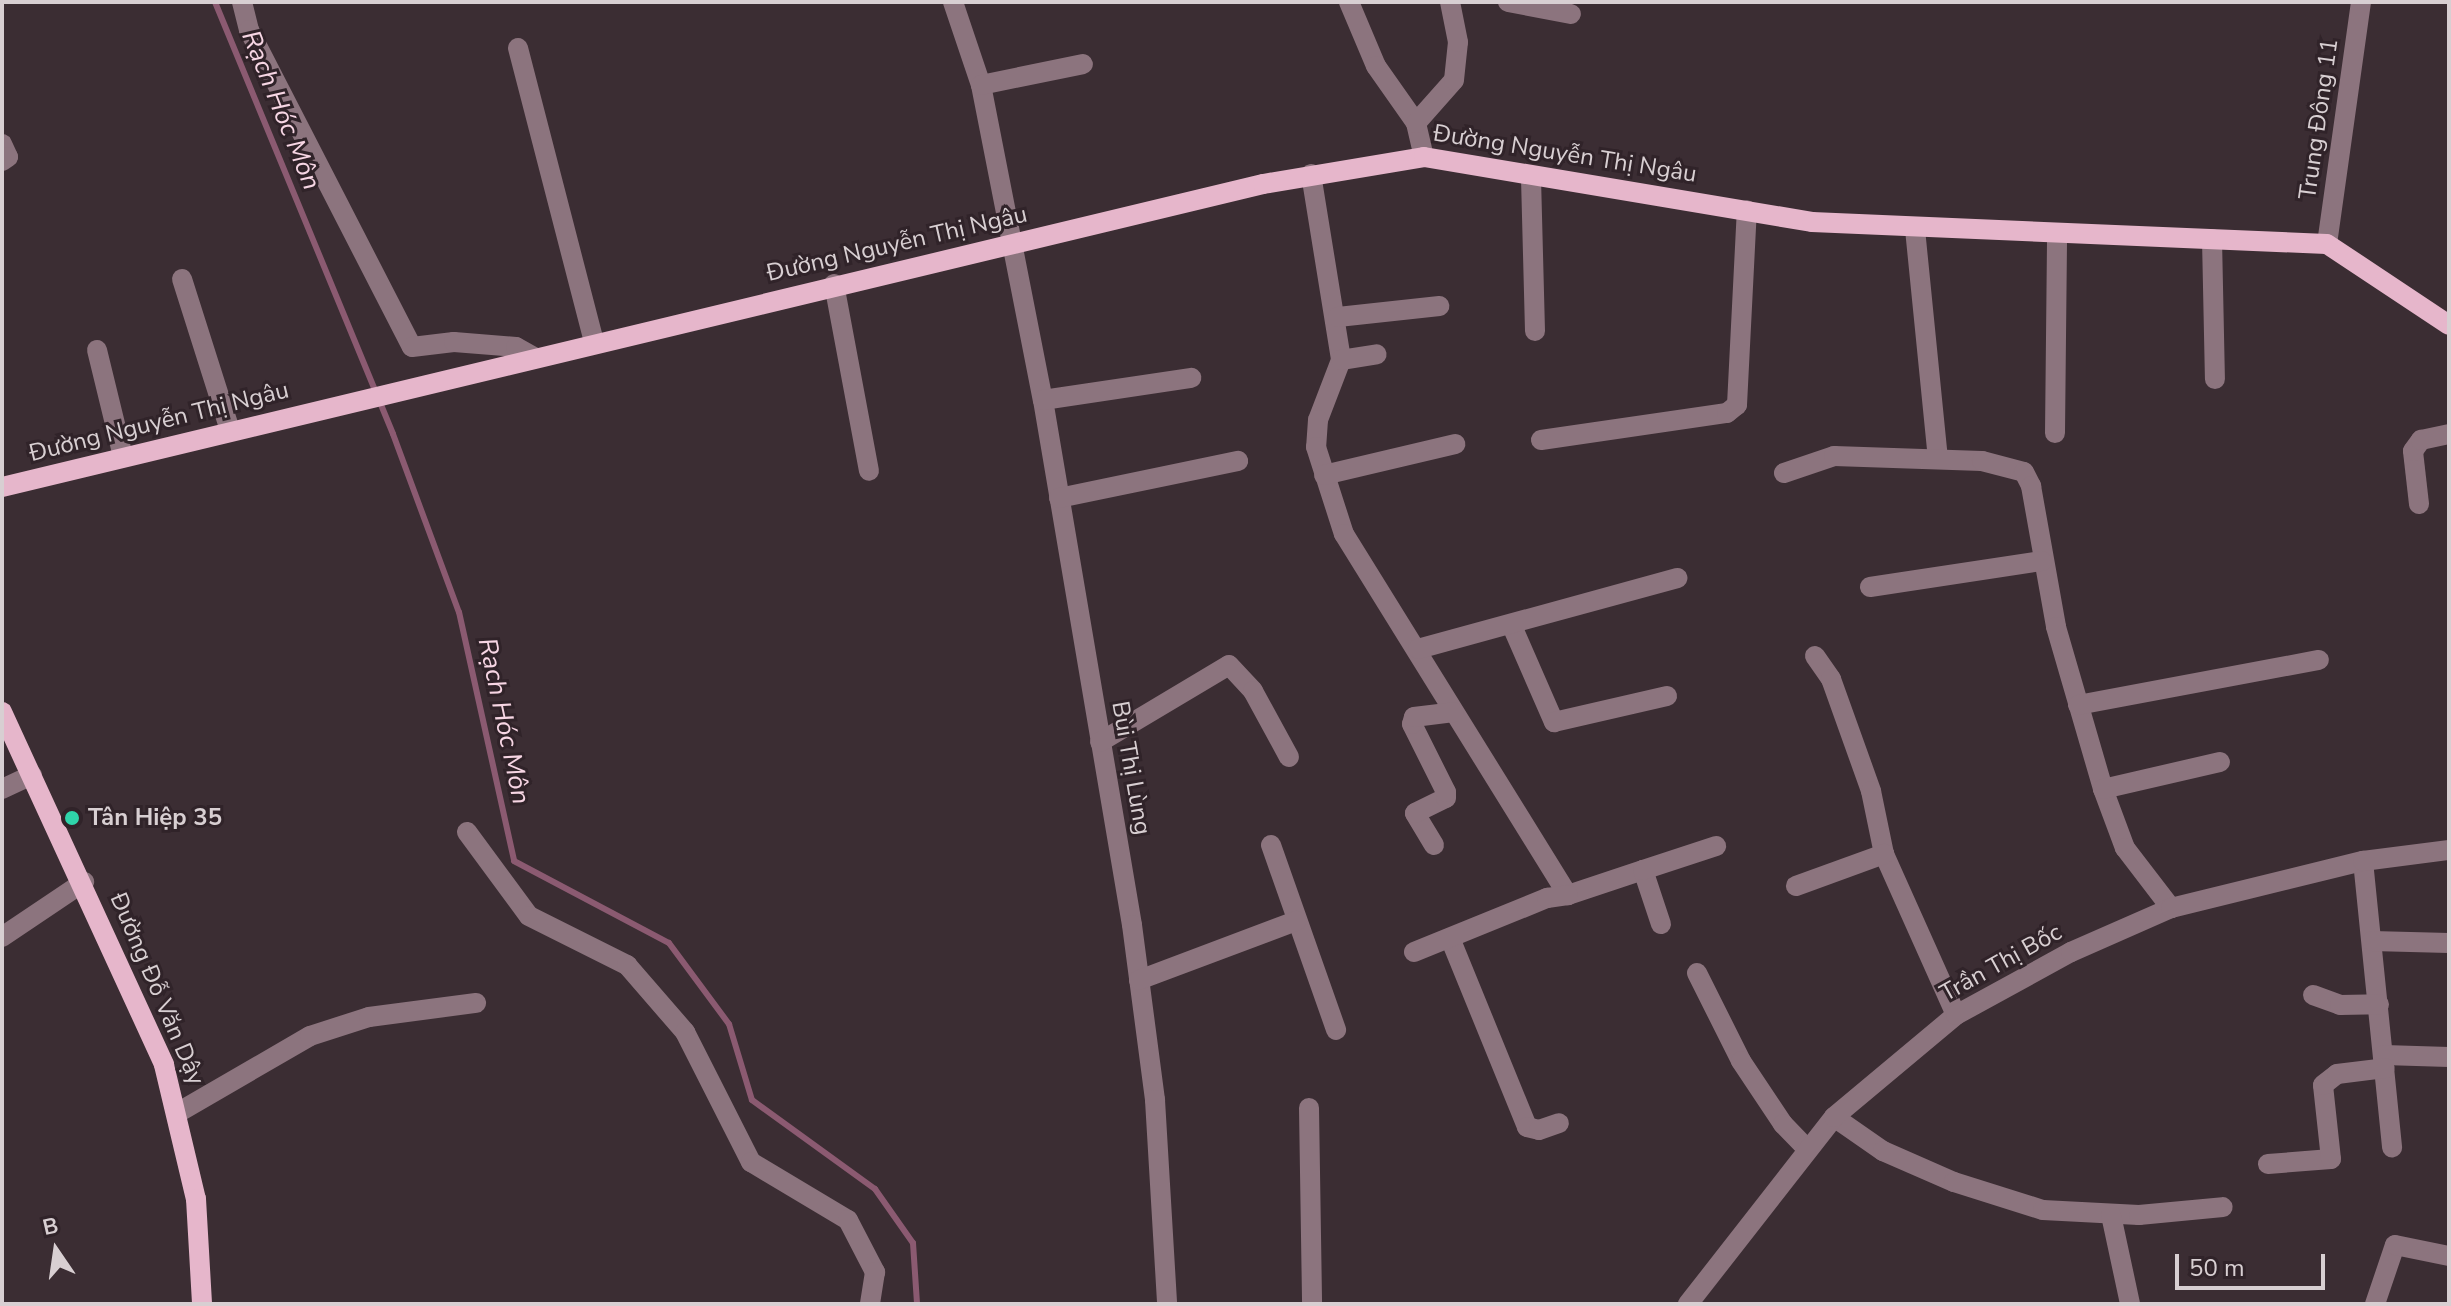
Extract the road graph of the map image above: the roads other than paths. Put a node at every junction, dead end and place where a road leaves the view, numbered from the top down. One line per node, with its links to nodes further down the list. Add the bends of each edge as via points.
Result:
1 (242, 2): 32 (street, via 249,30 412,347 516,347)
2 (953, 2): 10 (street, Bùi Thị Lùng)
3 (1349, 2): 11 (street, via 1376,66)
4 (1450, 2): 11 (street, via 1458,42 1454,80)
5 (1508, 2): 7 (street)
6 (2361, 2): 21 (street, Trung Đông 11)
7 (1571, 14)
8 (518, 48): 29 (street)
9 (1083, 64): 10 (street)
10 (981, 85): 22 (street, Bùi Thị Lùng)
11 (1416, 123): 13 (street)
12 (2, 144): 14 (street, via 8,157)
13 (1424, 157): 15 (main road, Đường Nguyễn Thị Ngâu); 16 (main road, Đường Nguyễn Thị Ngâu)
14 (2, 161)
15 (1311, 174): 22 (main road, Đường Nguyễn Thị Ngâu); 26 (street)
16 (1531, 178): 17 (main road, Đường Nguyễn Thị Ngâu); 28 (street)
17 (1747, 210): 18 (main road, Đường Nguyễn Thị Ngâu, via 1812,222); 40 (street, via 1737,405 1727,413)
18 (1915, 229): 19 (main road, Đường Nguyễn Thị Ngâu); 43 (street)
19 (2057, 234): 20 (main road, Đường Nguyễn Thị Ngâu); 38 (street)
20 (2212, 239): 21 (main road, Đường Nguyễn Thị Ngâu); 35 (street)
21 (2327, 244): 27 (main road)
22 (1011, 245): 24 (main road, Đường Nguyễn Thị Ngâu); 36 (street, Bùi Thị Lùng)
23 (182, 279): 37 (street)
24 (834, 284): 29 (main road, Đường Nguyễn Thị Ngâu); 45 (street)
25 (1439, 306): 26 (street)
26 (1338, 317): 33 (street)
27 (2449, 325)
28 (1535, 331)
29 (594, 342): 32 (main road, Đường Nguyễn Thị Ngâu)
30 (97, 350): 42 (street)
31 (1377, 354): 33 (street)
32 (536, 358): 37 (main road, Đường Nguyễn Thị Ngâu)
33 (1341, 360): 47 (street, via 1318,420 1316,447)
34 (1191, 378): 36 (street)
35 (2215, 379)
36 (1043, 400): 49 (street, Bùi Thị Lùng)
37 (230, 430): 42 (main road, Đường Nguyễn Thị Ngâu)
38 (2055, 433)
39 (2449, 434): 50 (street, via 2421,440 2413,451)
40 (1541, 440)
41 (1455, 444): 47 (street)
42 (123, 457): 48 (main road, Đường Nguyễn Thị Ngâu)
43 (1938, 459): 46 (street, via 1834,456); 51 (street, via 2005,463 2024,472 2031,486)
44 (1238, 461): 49 (street)
45 (869, 471)
46 (1784, 473)
47 (1324, 475): 55 (street, via 1344,534)
48 (2, 487)
49 (1059, 498): 62 (street, Bùi Thị Lùng)
50 (2419, 504)
51 (2042, 561): 53 (street); 59 (street)
52 (1677, 578): 54 (street)
53 (1870, 587)
54 (1512, 626): 55 (street); 58 (street, via 1554,722)
55 (1418, 649): 61 (street)
56 (1815, 656): 73 (street, via 1831,679 1871,791)
57 (2319, 660): 59 (street)
58 (1667, 696)
59 (2078, 705): 67 (street)
60 (2, 712): 65 (main road, Đường Đỗ Văn Dậy)
61 (1454, 712): 70 (street, via 1414,717 1412,724 1446,792 1446,798 1415,813); 78 (street)
62 (1100, 742): 63 (street, via 1229,665 1253,691); 88 (street, Bùi Thị Lùng)
63 (1289, 757)
64 (2220, 762): 67 (street)
65 (32, 775): 66 (street); 76 (main road, Đường Đỗ Văn Dậy)
66 (2, 789)
67 (2103, 789): 79 (street, via 2125,848)
68 (467, 832): 108 (street, via 529,916 627,965 685,1032 751,1162 848,1220 875,1272)
69 (1271, 845): 80 (street)
70 (1434, 845)
71 (1716, 846): 75 (street)
72 (2449, 850): 74 (street, Trần Thị Bốc)
73 (1884, 854): 77 (street); 92 (street)
74 (2363, 861): 79 (street, Trần Thị Bốc); 84 (street)
75 (1643, 870): 78 (street); 81 (street)
76 (84, 882): 82 (street); 97 (main road, Đường Đỗ Văn Dậy)
77 (1796, 886)
78 (1568, 895): 83 (street)
79 (2171, 908): 92 (street, Trần Thị Bốc, via 2071,952)
80 (1296, 921): 88 (street); 93 (street)
81 (1661, 924)
82 (2, 937)
83 (1450, 938): 86 (street); 99 (street, via 1527,1127)
84 (2372, 941): 85 (street); 91 (street)
85 (2449, 943)
86 (1414, 952)
87 (1697, 973): 101 (street, via 1741,1061 1783,1124)
88 (1139, 980): 109 (street, Bùi Thị Lùng, via 1155,1100)
89 (2313, 995): 91 (street, via 2340,1005)
90 (476, 1003): 97 (street, via 369,1017 310,1036)
91 (2379, 1004): 95 (street)
92 (1956, 1015): 98 (street, Trần Thị Bốc)
93 (1336, 1030)
94 (2449, 1057): 95 (street)
95 (2384, 1062): 100 (street); 102 (street, via 2337,1074 2323,1085 2331,1159)
96 (1309, 1108): 110 (street)
97 (179, 1112): 107 (main road, Đường Đỗ Văn Dậy, via 196,1199)
98 (1834, 1117): 101 (street, Trần Thị Bốc); 104 (street, via 1883,1151 1954,1182 2043,1210)
99 (1559, 1123)
100 (2392, 1148)
101 (1807, 1149): 106 (street, Trần Thị Bốc)
102 (2268, 1164)
103 (2223, 1207): 104 (street)
104 (2111, 1215): 112 (street)
105 (2449, 1256): 113 (street, via 2395,1245)
106 (1708, 1295): 111 (street, Trần Thị Bốc)
107 (202, 1304)
108 (870, 1304)
109 (1167, 1304)
110 (1312, 1304)
111 (1688, 1304)
112 (2130, 1304)
113 (2375, 1304)

